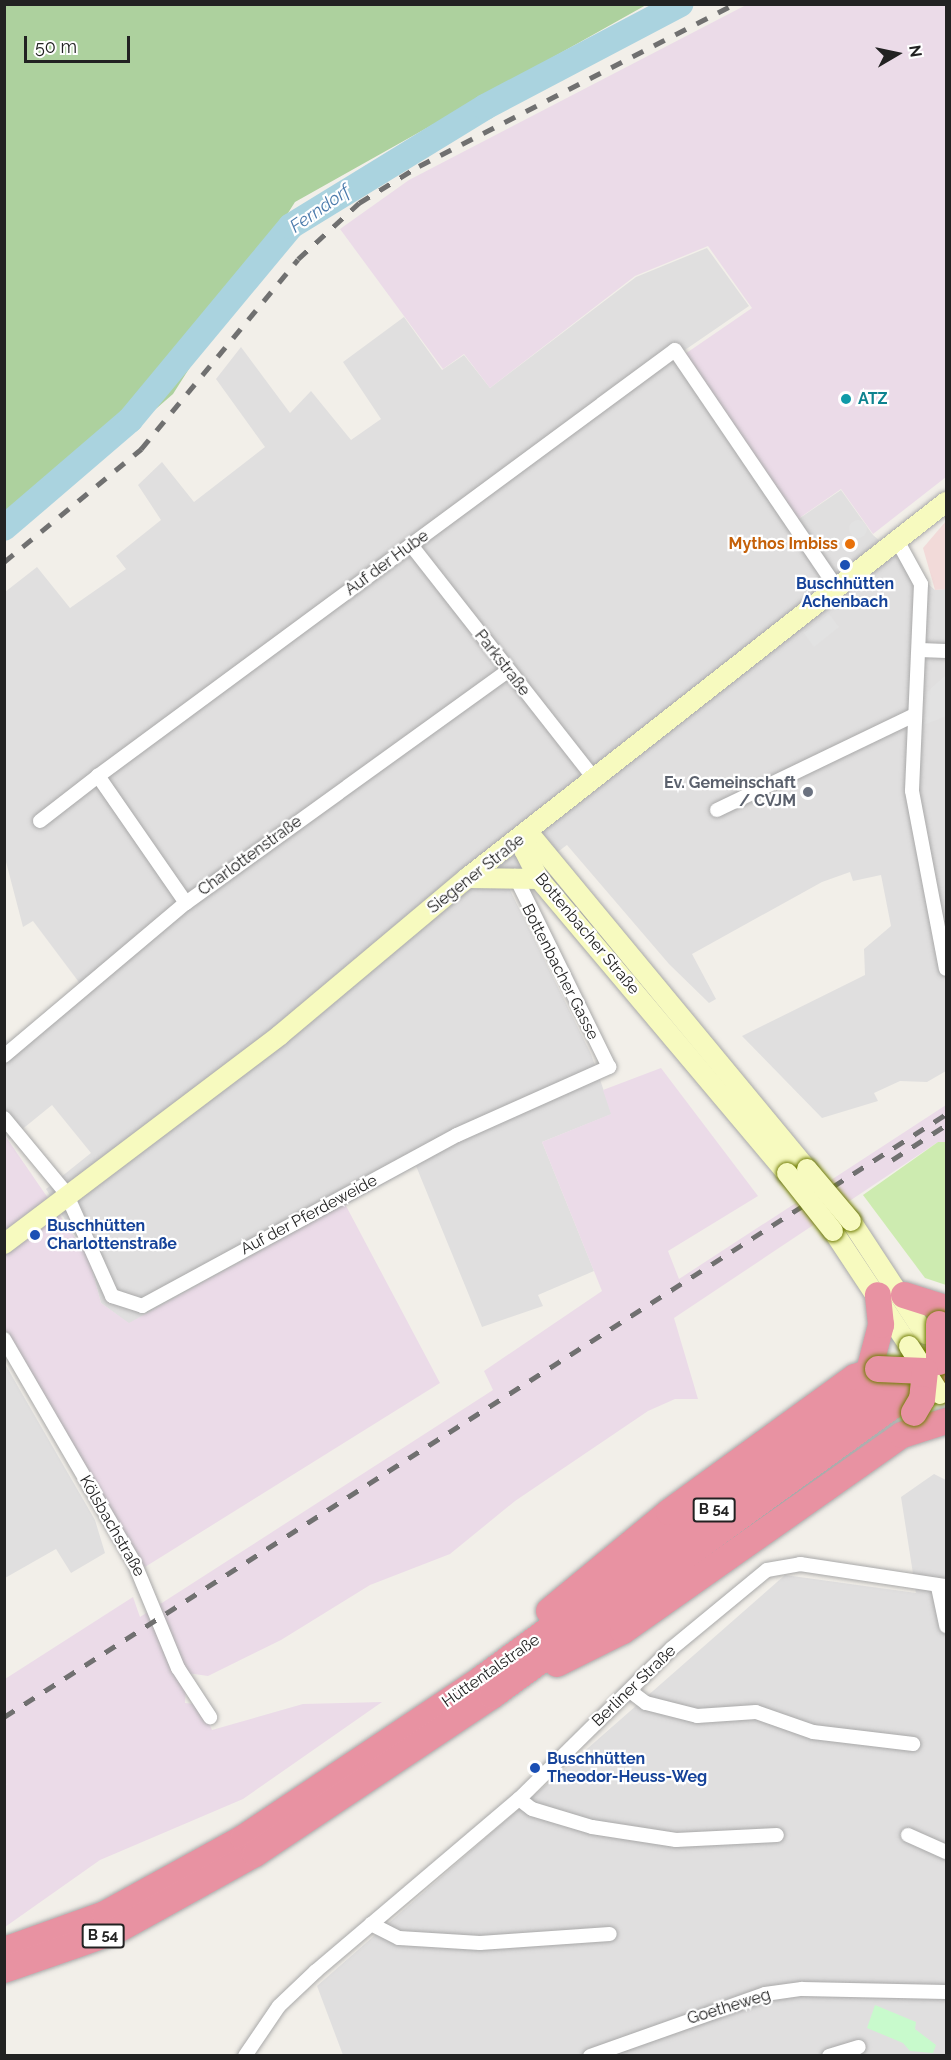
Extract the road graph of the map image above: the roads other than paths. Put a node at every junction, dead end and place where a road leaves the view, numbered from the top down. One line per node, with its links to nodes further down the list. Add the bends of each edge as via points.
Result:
1 (946, 502): 2 (street, Siegener Straße)
2 (898, 542): 4 (street, Siegener Straße); 5 (street, via 921,585)
3 (411, 545): 4 (street, Auf der Hube, via 680,347); 7 (street, Parkstraße); 9 (street, Auf der Hube)
4 (837, 588): 10 (street, Siegener Straße)
5 (920, 650): 6 (street); 8 (street)
6 (946, 651)
7 (508, 671): 10 (street, Parkstraße); 17 (street, Charlottenstraße)
8 (914, 715): 11 (street); 18 (street, via 912,791)
9 (98, 776): 12 (street, Auf der Hube); 17 (street)
10 (595, 780): 13 (street, Siegener Straße)
11 (717, 810)
12 (40, 821)
13 (529, 833): 15 (street, Siegener Straße); 16 (street, Bottenbacher Straße, via 527,862); 25 (street, Bottenbacher Straße, bridge, via 851,1221)
14 (515, 876): 15 (street); 16 (street); 20 (street, Bottenbacher Gasse)
15 (467, 878): 22 (street, Siegener Straße, via 280,1035)
16 (539, 879): 24 (street, Bottenbacher Straße, bridge, via 787,1173)
17 (186, 903): 19 (street, Charlottenstraße)
18 (946, 969)
19 (4, 1056)
20 (609, 1067): 22 (street, Auf der Pferdeweide, via 457,1135 142,1306 112,1296)
21 (4, 1118): 22 (street)
22 (66, 1193): 23 (street, Siegener Straße)
23 (4, 1244)
24 (878, 1295): 27 (street, Bottenbacher Straße); 28 (highway, via 878,1350)
25 (904, 1295): 27 (highway)
26 (4, 1339): 35 (street, Kölsbachstraße, via 134,1562 178,1668)
27 (935, 1357): 28 (highway, bridge); 30 (highway, bridge, via 922,1400); 33 (highway, Hüttentalstraße / B 54)
28 (873, 1370): 33 (highway, via 608,1561 531,1626)
29 (946, 1421): 30 (highway)
30 (908, 1424): 33 (highway, via 623,1631)
31 (942, 1586): 32 (street); 34 (street, Berliner Straße, via 801,1564 767,1570)
32 (946, 1626)
33 (486, 1687): 43 (highway, Hüttentalstraße / B 54, via 188,1872 105,1914); 44 (highway, Hüttentalstraße / B 54, via 197,1890 114,1932)
34 (630, 1691): 36 (street, via 646,1703 697,1716 756,1712 813,1732); 37 (street, Berliner Straße)
35 (210, 1717)
36 (913, 1744)
37 (519, 1799): 39 (street, via 532,1809 592,1827 676,1840); 41 (street, Berliner Straße)
38 (908, 1835): 40 (street)
39 (777, 1836)
40 (946, 1852)
41 (371, 1924): 42 (street, via 399,1938 480,1943); 47 (street, Berliner Straße, via 279,2006)
42 (610, 1934)
43 (4, 1950)
44 (4, 1970)
45 (946, 1992): 48 (street, Goetheweg, via 802,1989 765,1994)
46 (859, 2047): 49 (street)
47 (245, 2055)
48 (590, 2055)
49 (829, 2055)

